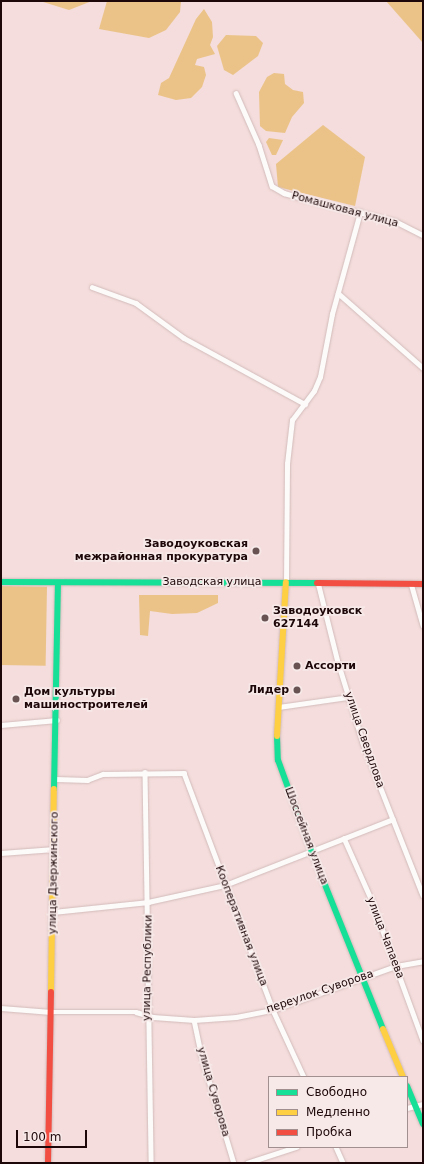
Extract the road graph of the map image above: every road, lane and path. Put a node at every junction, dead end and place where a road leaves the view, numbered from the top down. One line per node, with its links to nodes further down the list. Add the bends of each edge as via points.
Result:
1 (236, 93): 2 (street, Ромашковая улица, via 259,145 272,186 284,193)
2 (360, 212): 3 (street, Ромашковая улица, via 395,221); 5 (street)
3 (423, 235)
4 (92, 287): 7 (street, via 136,303 184,338)
5 (338, 293): 6 (street); 7 (street, via 320,377)
6 (423, 368)
7 (305, 404): 9 (street, via 292,420 289,441)
8 (1, 582): 11 (street, Заводская улица)
9 (286, 582): 10 (street, Заводская улица); 11 (street, Заводская улица); 16 (street, Шоссейная улица)
10 (318, 582): 12 (street, Заводская улица); 15 (street, улица Свердлова)
11 (58, 583): 17 (street, улица Дзержинского)
12 (411, 584): 13 (street, Заводская улица); 14 (street)
13 (423, 584)
14 (423, 625)
15 (348, 697): 16 (street); 21 (street, улица Свердлова)
16 (279, 707): 24 (street, Шоссейная улица, via 278,760)
17 (57, 720): 18 (street); 20 (street, улица Дзержинского)
18 (1, 725)
19 (145, 772): 20 (street, via 103,774 87,780); 26 (street, Кооперативная улица, via 184,773); 28 (street, улица Республики)
20 (56, 779): 23 (street, улица Дзержинского)
21 (393, 819): 22 (street); 27 (street, улица Свердлова)
22 (344, 838): 24 (street); 31 (street, улица Чапаева, via 372,901)
23 (54, 849): 25 (street); 29 (street, улица Дзержинского)
24 (312, 852): 26 (street); 32 (street, Шоссейная улица)
25 (1, 854)
26 (225, 884): 28 (street); 34 (street, Кооперативная улица)
27 (423, 895)
28 (148, 902): 29 (street); 36 (street, улица Республики)
29 (54, 912): 35 (street, улица Дзержинского)
30 (423, 961): 31 (street, переулок Суворова)
31 (396, 966): 32 (street, переулок Суворова); 38 (street, улица Чапаева)
32 (362, 978): 34 (street, переулок Суворова); 40 (street, Шоссейная улица)
33 (1, 1008): 35 (street, переулок Суворова)
34 (273, 1010): 37 (street, переулок Суворова, via 236,1017); 39 (street, Кооперативная улица)
35 (51, 1012): 36 (street, переулок Суворова); 48 (street, улица Дзержинского)
36 (147, 1014): 37 (street, переулок Суворова); 49 (street, улица Республики)
37 (194, 1020): 50 (street, улица Суворова, via 201,1054)
38 (423, 1040)
39 (304, 1076)
40 (403, 1076)
41 (408, 1088): 43 (street)
42 (423, 1104): 43 (street)
43 (416, 1106): 44 (street); 45 (street)
44 (408, 1108)
45 (423, 1124)
46 (293, 1148): 51 (street)
47 (336, 1148): 52 (street)
48 (48, 1163)
49 (151, 1163)
50 (234, 1163)
51 (246, 1163)
52 (343, 1163)

